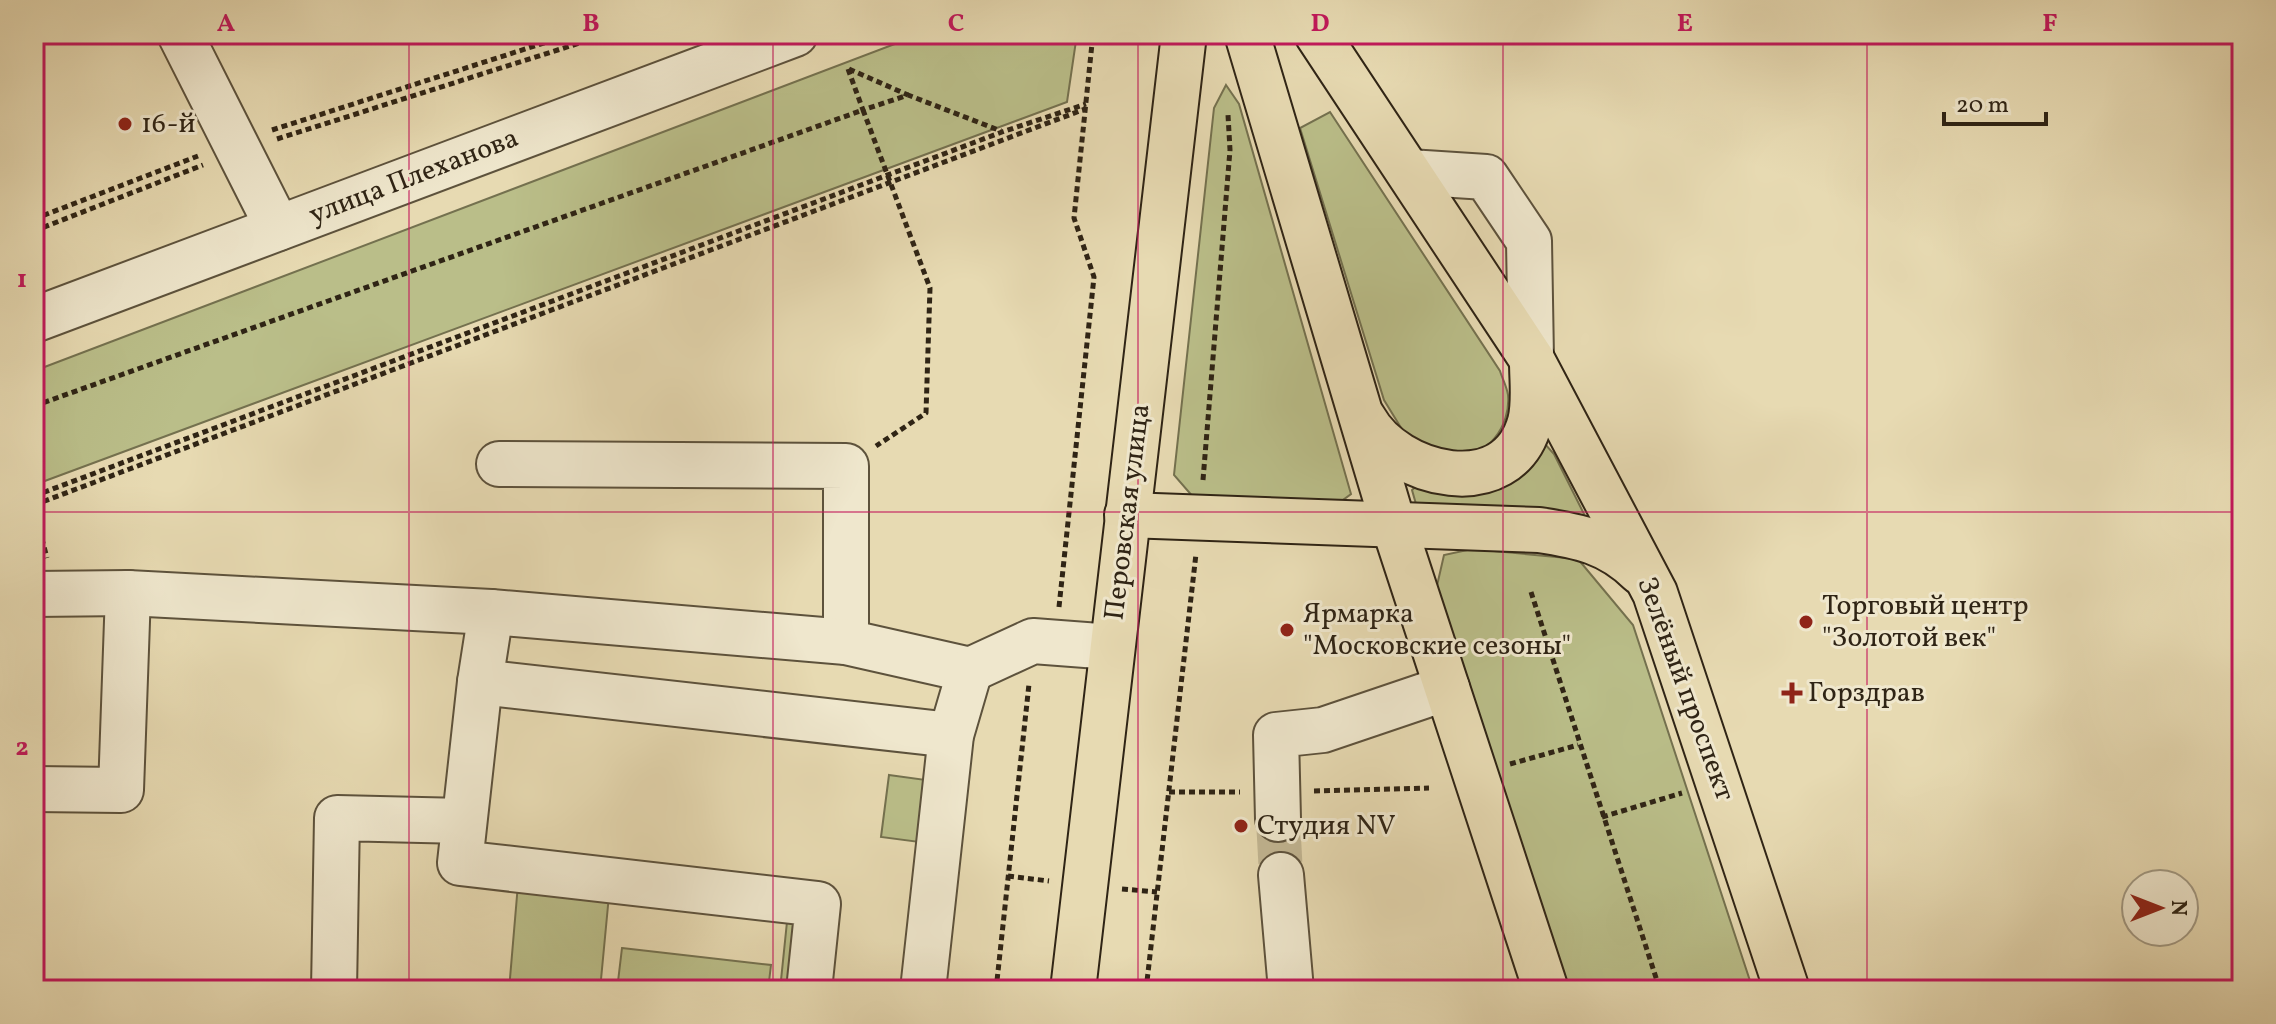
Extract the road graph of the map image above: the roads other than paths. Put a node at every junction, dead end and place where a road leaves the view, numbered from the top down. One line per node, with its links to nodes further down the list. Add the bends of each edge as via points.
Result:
1 (180, 34): 7 (street)
2 (795, 34): 7 (street, улица Плеханова)
3 (1184, 34): 12 (main road, Перовская улица)
4 (1247, 34): 10 (main road)
5 (1317, 34): 6 (main road, Зелёный проспект)
6 (1409, 172): 9 (main road, Зелёный проспект); 9 (street, via 1486,177 1529,241)
7 (278, 228): 8 (street, улица Плеханова)
8 (34, 320)
9 (1531, 358): 10 (main road, via 1530,424 1499,463 1476,472 1449,474 1400,457 1374,436); 15 (main road, Зелёный проспект)
10 (1359, 410): 13 (main road)
11 (499, 464): 18 (street, via 846,466)
12 (1127, 515): 13 (main road); 19 (main road, Перовская улица)
13 (1393, 523): 15 (main road, via 1539,530 1600,542 1640,571); 22 (main road)
14 (128, 593): 16 (street); 17 (street); 24 (street, via 121,790)
15 (1655, 593): 34 (main road, Зелёный проспект)
16 (45, 594)
17 (491, 612): 18 (street); 21 (street)
18 (846, 642): 20 (street)
19 (1112, 647): 20 (street, via 1033,641); 31 (main road, Перовская улица)
20 (970, 670): 23 (street)
21 (480, 682): 23 (street); 26 (street)
22 (1447, 688): 25 (street, via 1323,730 1276,735); 33 (main road)
23 (951, 735): 30 (street)
24 (34, 789)
25 (1278, 805)
26 (464, 821): 28 (street, via 337,818); 29 (street, via 460,863 818,904)
27 (1281, 875): 32 (street)
28 (334, 990)
29 (809, 990)
30 (923, 990)
31 (1073, 990)
32 (1291, 990)
33 (1546, 990)
34 (1787, 990)

